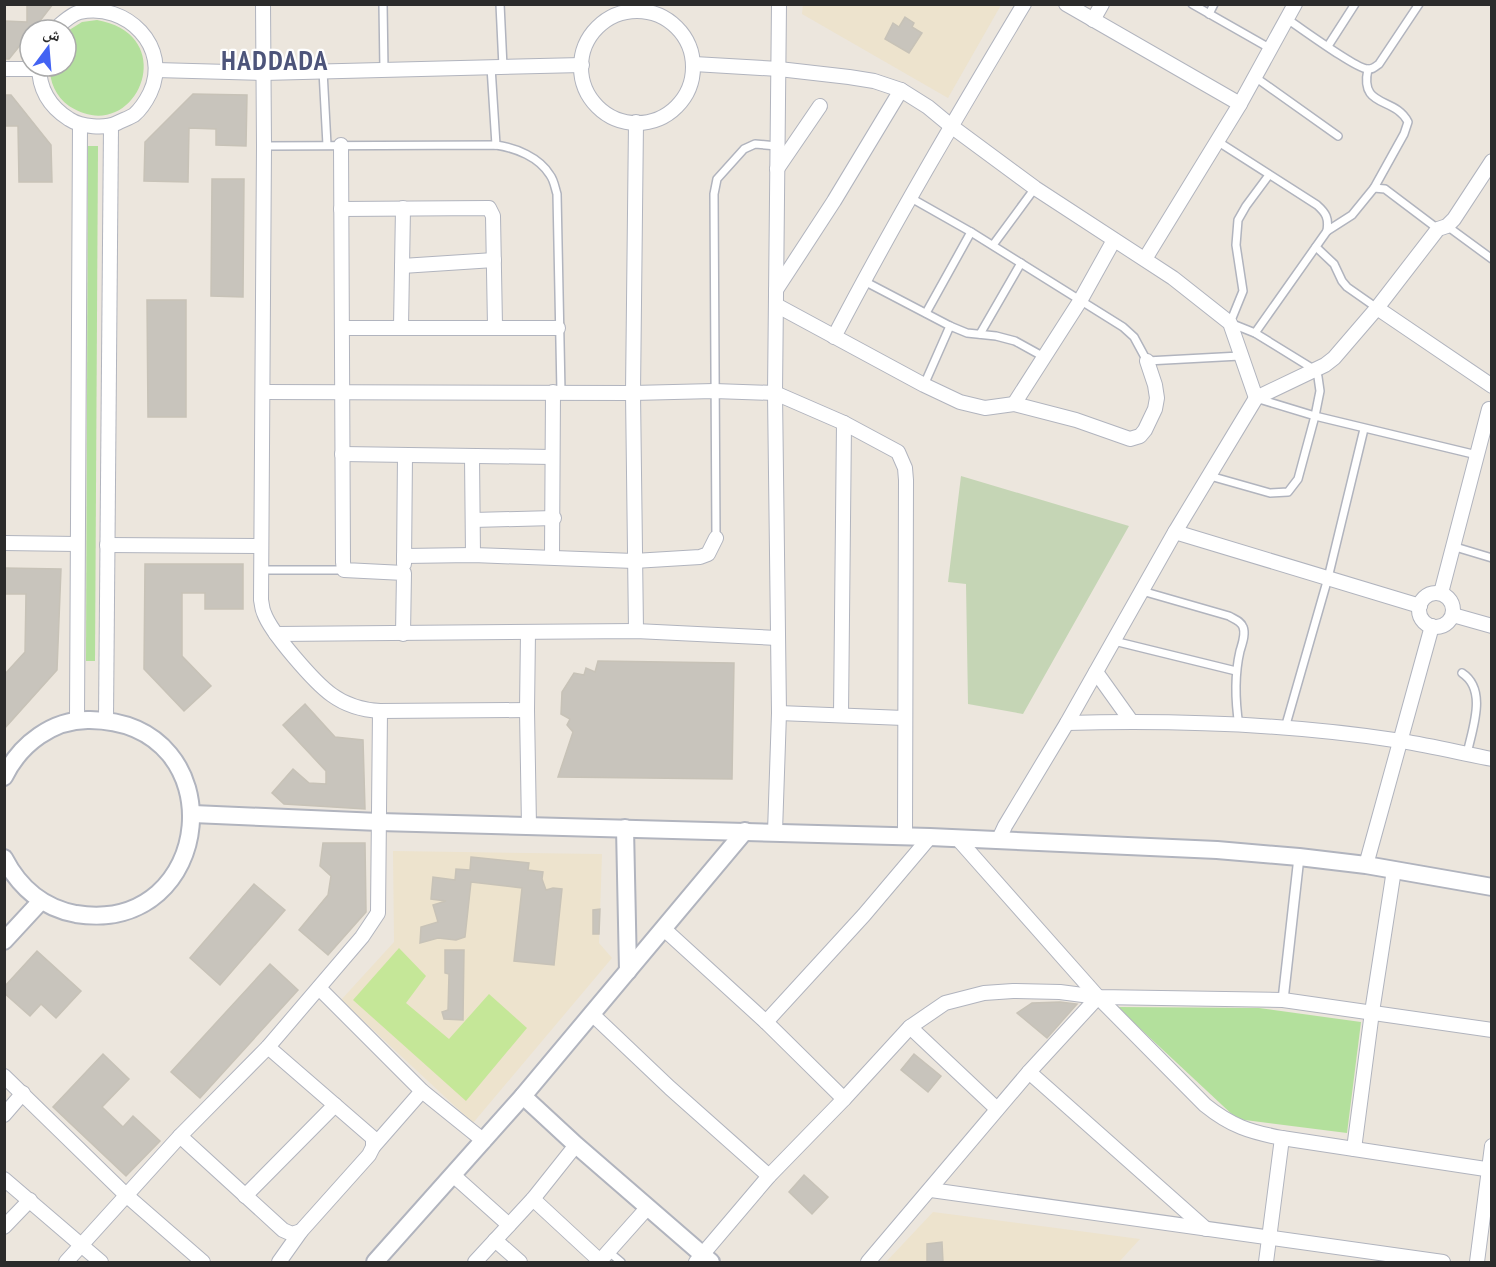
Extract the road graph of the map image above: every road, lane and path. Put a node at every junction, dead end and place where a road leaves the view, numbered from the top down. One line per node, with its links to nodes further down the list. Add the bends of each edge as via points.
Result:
1 (263, 4): 29 (street)
2 (383, 4): 27 (lane)
3 (500, 4): 23 (lane)
4 (779, 4): 24 (street)
5 (1024, 4): 38 (street)
6 (1066, 4): 18 (street)
7 (1102, 4): 18 (street)
8 (1192, 4): 16 (lane)
9 (1214, 4): 16 (lane)
10 (1295, 4): 17 (street)
11 (1355, 4): 19 (lane)
12 (1419, 4): 25 (lane, via 1379,64)
13 (78, 8): 15 (street)
14 (635, 8): 21 (street, via 664,17 678,27 689,43); 22 (street, via 604,21 590,36)
15 (118, 9): 26 (street, via 149,42)
16 (1209, 14): 20 (lane)
17 (1287, 19): 19 (lane); 20 (street)
18 (1093, 20): 33 (street)
19 (1328, 46): 25 (lane)
20 (1271, 49): 30 (street)
21 (694, 64): 24 (street); 35 (street, via 685,97 672,111 660,118)
22 (582, 65): 23 (street); 35 (street, via 581,76 588,94 604,112 621,121)
23 (497, 67): 27 (street); 42 (lane)
24 (779, 69): 32 (street, via 866,79); 44 (street)
25 (1368, 69): 49 (lane, via 1365,84 1369,93 1402,114 1407,122)
26 (156, 70): 29 (street); 37 (street, via 146,102 134,114)
27 (384, 70): 28 (street)
28 (323, 71): 29 (street); 41 (lane)
29 (263, 73): 43 (street)
30 (1255, 77): 33 (street); 39 (lane)
31 (41, 78): 36 (street, via 54,108)
32 (901, 90): 38 (street); 65 (street)
33 (1240, 104): 40 (street)
34 (820, 106): 46 (street)
35 (636, 122): 89 (street)
36 (80, 124): 37 (street); 108 (street)
37 (111, 126): 109 (street)
38 (951, 126): 48 (street); 50 (street)
39 (1338, 136)
40 (1217, 141): 47 (lane); 59 (street)
41 (334, 145): 42 (lane); 43 (lane); 52 (street)
42 (496, 145): 75 (lane, via 513,148 537,162 550,175 557,194)
43 (264, 146): 86 (street)
44 (777, 146): 46 (street); 85 (lane, via 755,144 744,149 717,179 713,212)
45 (1491, 161): 53 (street, via 1461,210)
46 (777, 169): 65 (street)
47 (1269, 175): 54 (lane, via 1326,213); 70 (lane, via 1238,220 1236,245 1243,291)
48 (1035, 188): 56 (street); 57 (lane)
49 (1374, 188): 53 (lane, via 1385,189); 54 (lane, via 1352,215)
50 (911, 198): 55 (lane); 64 (street)
51 (403, 208): 52 (street); 61 (street, via 489,208 493,216); 63 (street)
52 (341, 209): 74 (street)
53 (1443, 228): 60 (lane); 68 (street)
54 (1327, 231): 58 (lane)
55 (971, 232): 57 (lane); 69 (lane)
56 (1114, 240): 59 (street); 66 (street)
57 (993, 245): 62 (lane)
58 (1316, 247): 68 (lane, via 1334,264 1347,287); 76 (lane)
59 (1145, 259): 70 (street)
60 (1491, 259)
61 (494, 260): 63 (street); 71 (street)
62 (1021, 263): 66 (lane); 77 (lane)
63 (402, 266): 73 (street)
64 (864, 281): 69 (lane); 78 (street)
65 (776, 290): 67 (street)
66 (1080, 301): 80 (street); 81 (lane, via 1123,327 1134,337)
67 (776, 304): 78 (street); 90 (street)
68 (1377, 308): 82 (street, via 1334,358); 84 (street)
69 (926, 313): 72 (lane)
70 (1230, 323): 76 (lane); 79 (street)
71 (495, 326): 73 (street); 75 (street)
72 (950, 326): 77 (lane); 83 (lane)
73 (401, 327): 74 (street)
74 (343, 328): 88 (street)
75 (558, 328): 87 (lane)
76 (1254, 333): 82 (lane)
77 (980, 334): 80 (lane, via 1015,341)
78 (834, 337): 83 (street)
79 (1240, 356): 81 (lane); 91 (street)
80 (1044, 357): 92 (street)
81 (1147, 361): 92 (street, via 1157,398 1151,419 1135,439)
82 (1315, 370): 91 (street); 94 (lane, via 1320,391)
83 (924, 385): 92 (street, via 970,406)
84 (1491, 386)
85 (714, 391): 89 (street); 90 (street); 106 (lane)
86 (263, 392): 88 (street); 110 (street)
87 (557, 392): 88 (street); 89 (street); 101 (street)
88 (343, 393): 97 (street)
89 (633, 393): 116 (street)
90 (775, 393): 95 (street); 131 (street)
91 (1256, 398): 94 (lane); 102 (street)
92 (1014, 404)
93 (1490, 407): 99 (street)
94 (1315, 416): 96 (lane); 102 (lane, via 1298,479 1288,492 1270,493)
95 (844, 423): 139 (street); 140 (street, via 898,452 904,468)
96 (1364, 429): 99 (lane); 120 (lane)
97 (342, 454): 98 (street); 118 (street)
98 (405, 455): 100 (street); 113 (street)
99 (1477, 455): 111 (street)
100 (472, 456): 101 (street); 104 (street)
101 (552, 457): 103 (street)
102 (1210, 476): 105 (street)
103 (554, 518): 104 (street); 114 (street)
104 (473, 520): 112 (street)
105 (1175, 532): 120 (street); 121 (street)
106 (716, 538): 116 (street, via 708,554 700,557)
107 (4, 543): 108 (street)
108 (77, 544): 141 (street)
109 (107, 545): 110 (street); 142 (street)
110 (261, 546): 117 (street)
111 (1452, 546): 115 (lane); 122 (street)
112 (473, 555): 113 (street); 114 (street)
113 (404, 556): 119 (street)
114 (552, 557): 116 (street)
115 (1491, 558)
116 (634, 561): 127 (street)
117 (261, 570): 118 (lane); 129 (street, via 264,614)
118 (344, 570): 119 (street)
119 (404, 573): 130 (street)
120 (1328, 578): 123 (street); 146 (lane)
121 (1142, 591): 132 (street); 134 (lane, via 1238,621 1244,635)
122 (1441, 593): 123 (street, via 1432,593); 124 (street, via 1454,606)
123 (1420, 606): 125 (street, via 1422,619)
124 (1453, 615): 125 (street, via 1445,625); 126 (street)
125 (1432, 626): 147 (street)
126 (1491, 626)
127 (636, 631): 128 (street); 131 (street)
128 (528, 632): 130 (street); 136 (street)
129 (276, 634): 130 (street); 137 (street, via 334,696 362,709)
130 (403, 634)
131 (777, 638): 138 (street)
132 (1114, 640): 133 (street); 134 (lane)
133 (1096, 672): 143 (street); 144 (street)
134 (1236, 672): 145 (lane)
135 (1462, 673): 148 (lane, via 1472,682 1476,697)
136 (527, 710): 137 (street); 153 (street)
137 (380, 711): 152 (street)
138 (779, 713): 139 (street); 156 (street)
139 (841, 715): 140 (street)
140 (904, 718): 157 (street)
141 (77, 720): 142 (street); 150 (street, via 31,741)
142 (106, 720): 151 (street, via 139,729 160,744 189,789)
143 (1131, 722): 144 (street); 145 (street)
144 (1067, 723): 160 (street)
145 (1239, 726): 146 (street)
146 (1285, 728): 147 (street)
147 (1401, 741): 148 (street); 163 (street)
148 (1467, 754): 149 (street)
149 (1491, 759)
150 (4, 777)
151 (193, 814): 152 (street); 167 (street, via 189,846 175,874 153,897 126,911 94,916 63,912)
152 (379, 822): 153 (street); 171 (street, via 378,913)
153 (529, 826): 154 (street)
154 (625, 828): 155 (street); 170 (street)
155 (745, 831): 156 (street); 168 (street)
156 (775, 832): 157 (street)
157 (905, 837): 158 (street)
158 (930, 837): 159 (street); 176 (street)
159 (958, 839): 160 (street); 172 (street)
160 (998, 841): 161 (street)
161 (1299, 857): 163 (street); 173 (street)
162 (4, 858): 165 (street)
163 (1366, 865): 164 (street)
164 (1394, 870): 166 (street); 174 (street)
165 (9, 881): 167 (street)
166 (1491, 887)
167 (41, 901): 169 (street)
168 (664, 928): 170 (street); 176 (street)
169 (4, 941)
170 (628, 971): 175 (street)
171 (319, 988): 179 (street); 182 (street)
172 (1098, 997): 173 (street); 177 (street, via 1013,991 984,993 945,1003); 180 (street); 190 (street, via 1205,1105 1247,1130)
173 (1283, 1000): 174 (street)
174 (1372, 1012): 178 (street); 195 (street)
175 (593, 1015): 184 (street); 198 (street)
176 (766, 1022): 185 (street)
177 (910, 1027): 185 (street); 187 (street)
178 (1491, 1030)
179 (268, 1047): 186 (street); 189 (street)
180 (1029, 1072): 187 (street); 208 (street)
181 (4, 1076): 183 (street)
182 (422, 1091): 191 (street); 194 (street)
183 (23, 1093): 188 (street); 201 (street)
184 (524, 1096): 191 (street); 192 (street)
185 (844, 1099): 198 (street)
186 (335, 1105): 194 (street, via 373,1138); 202 (street)
187 (997, 1109): 200 (street)
188 (4, 1115)
189 (180, 1136): 201 (street); 202 (street)
190 (1282, 1138): 195 (street); 210 (street)
191 (484, 1141): 197 (street)
192 (576, 1145): 203 (street); 205 (street)
193 (1491, 1146): 196 (street)
194 (373, 1147): 209 (street)
195 (1354, 1149): 196 (street)
196 (1490, 1169): 226 (street)
197 (453, 1175): 206 (street); 219 (street)
198 (769, 1176): 214 (street)
199 (4, 1179): 204 (street)
200 (931, 1190): 208 (street); 223 (street)
201 (126, 1195): 212 (street); 217 (street)
202 (245, 1196): 209 (street, via 284,1230 292,1234)
203 (533, 1199): 206 (street); 213 (street)
204 (30, 1200): 207 (street); 212 (street)
205 (648, 1207): 213 (street); 214 (street)
206 (509, 1225): 211 (street)
207 (4, 1227)
208 (1206, 1229): 210 (street)
209 (301, 1231): 218 (street)
210 (1270, 1239): 224 (street); 225 (street)
211 (495, 1240): 220 (street); 221 (street)
212 (81, 1246): 215 (street); 216 (street)
213 (603, 1258): 222 (lane)
214 (703, 1260)
215 (66, 1263)
216 (101, 1263)
217 (202, 1263)
218 (279, 1263)
219 (375, 1263)
220 (475, 1263)
221 (520, 1263)
222 (621, 1263)
223 (868, 1263)
224 (1266, 1263)
225 (1443, 1263)
226 (1477, 1263)

